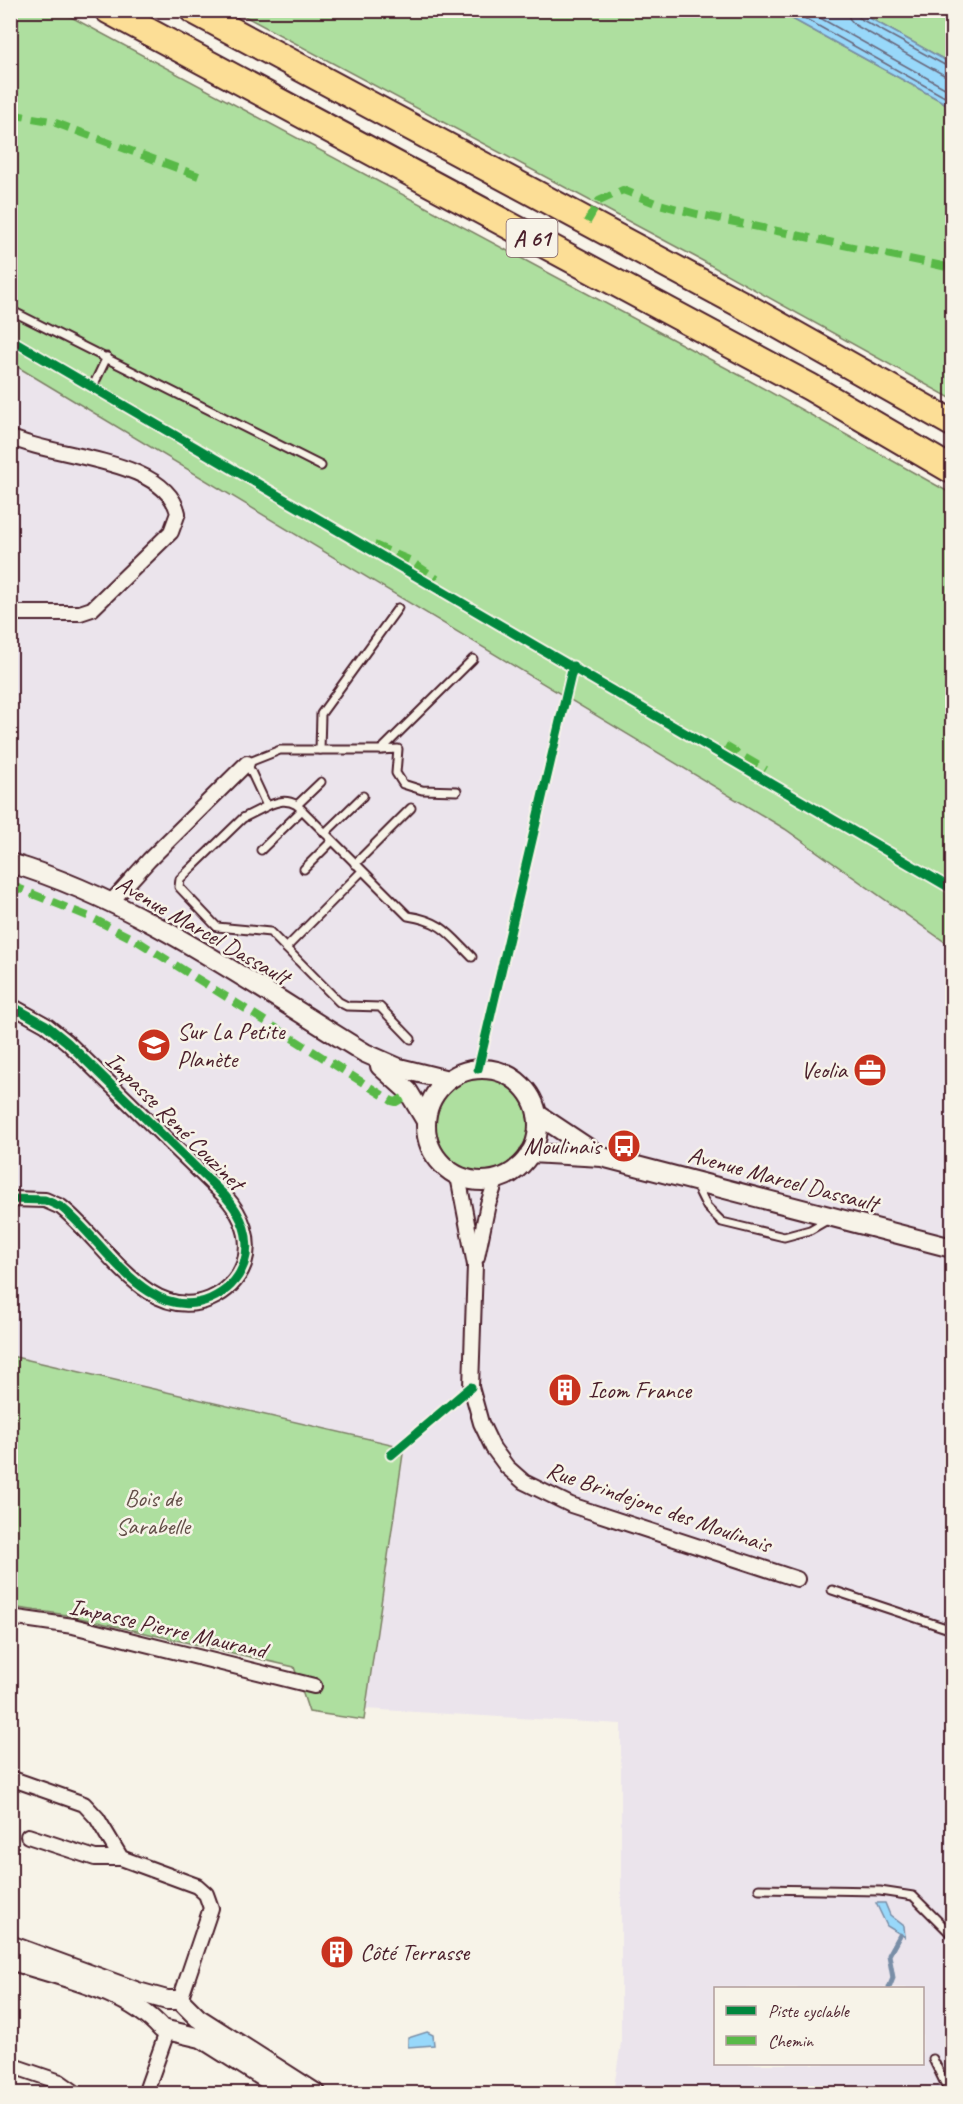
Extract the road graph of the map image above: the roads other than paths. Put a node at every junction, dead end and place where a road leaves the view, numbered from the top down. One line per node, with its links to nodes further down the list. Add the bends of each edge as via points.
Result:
1 (108, 10): 9 (highway, A 61, via 810,387)
2 (193, 10): 6 (highway, A 61, via 741,304)
3 (10, 310): 4 (lane)
4 (107, 357): 5 (lane); 8 (lane)
5 (93, 386)
6 (952, 423)
7 (10, 437): 11 (street, via 34,447 129,470 157,485 177,507 177,520 171,532 96,605 80,613)
8 (321, 466)
9 (952, 470)
10 (398, 608): 13 (lane, via 321,714)
11 (10, 613)
12 (473, 659): 14 (lane)
13 (320, 750): 14 (lane); 15 (lane, via 280,750)
14 (381, 750): 17 (lane, via 398,749 396,773 403,784 422,790)
15 (247, 763): 19 (lane); 29 (street)
16 (321, 782): 20 (lane)
17 (457, 791)
18 (363, 796): 22 (lane)
19 (267, 806): 20 (lane, via 289,801); 30 (lane, via 243,818 180,879 179,887 217,927 264,929)
20 (300, 808): 22 (lane); 24 (lane)
21 (411, 808): 26 (lane)
22 (325, 833): 23 (lane)
23 (332, 841): 26 (lane); 27 (lane)
24 (261, 850)
25 (10, 863): 29 (street, Avenue Marcel Dassault)
26 (355, 864): 28 (lane)
27 (304, 869)
28 (362, 871): 30 (lane); 31 (lane, via 408,916 429,919 441,926)
29 (111, 902): 34 (street, Avenue Marcel Dassault)
30 (286, 948): 33 (lane, via 339,1002 347,1006 380,1007)
31 (472, 957)
32 (10, 1005): 43 (street, Impasse René Couzinet, via 67,1042 225,1196 244,1226 246,1257 231,1285 217,1296 185,1305 163,1301 143,1288 61,1207 45,1200)
33 (411, 1039)
34 (365, 1053): 35 (street, Avenue Marcel Dassault, via 399,1068); 37 (street, Avenue Marcel Dassault, via 408,1090)
35 (448, 1080): 36 (street, Avenue Marcel Dassault, via 478,1069 498,1071 516,1080 530,1095); 37 (street, via 429,1105)
36 (537, 1114): 38 (street, via 537,1134); 39 (street, Avenue Marcel Dassault)
37 (426, 1120): 40 (street, Avenue Marcel Dassault, via 427,1137 434,1153)
38 (530, 1153): 39 (street, Avenue Marcel Dassault); 41 (street, via 516,1169)
39 (602, 1157): 42 (street, Avenue Marcel Dassault)
40 (458, 1176): 41 (street, via 477,1181); 46 (street, Rue Brindejonc des Moulinais)
41 (497, 1179): 46 (street, Rue Brindejonc des Moulinais)
42 (693, 1180): 44 (street, Avenue Marcel Dassault); 44 (lane, via 707,1207 722,1222 783,1238 810,1230)
43 (10, 1199)
44 (833, 1216): 45 (street, Avenue Marcel Dassault)
45 (952, 1248)
46 (475, 1265): 47 (street, Rue Brindejonc des Moulinais, via 471,1387 481,1423 507,1467 524,1482 571,1505)
47 (797, 1579)
48 (831, 1590): 50 (lane)
49 (10, 1617): 51 (street, Impasse Pierre Maurand, via 73,1626)
50 (952, 1630)
51 (314, 1686)
52 (10, 1778): 54 (street, via 84,1804 98,1818)
53 (28, 1836): 54 (street, via 95,1858)
54 (121, 1858): 59 (street, via 197,1886 206,1894 211,1908)
55 (759, 1889): 56 (lane, via 880,1891 914,1896)
56 (952, 1935)
57 (10, 1945): 59 (street)
58 (10, 1960): 60 (street, via 133,2004)
59 (178, 2003): 60 (street, via 159,2006); 60 (street, via 189,2022); 66 (street)
60 (168, 2027): 64 (street); 65 (street, via 209,2042)
61 (933, 2059): 67 (lane)
62 (10, 2066): 63 (street, via 60,2082)
63 (77, 2094)
64 (145, 2094)
65 (290, 2094)
66 (317, 2094)
67 (950, 2094)

